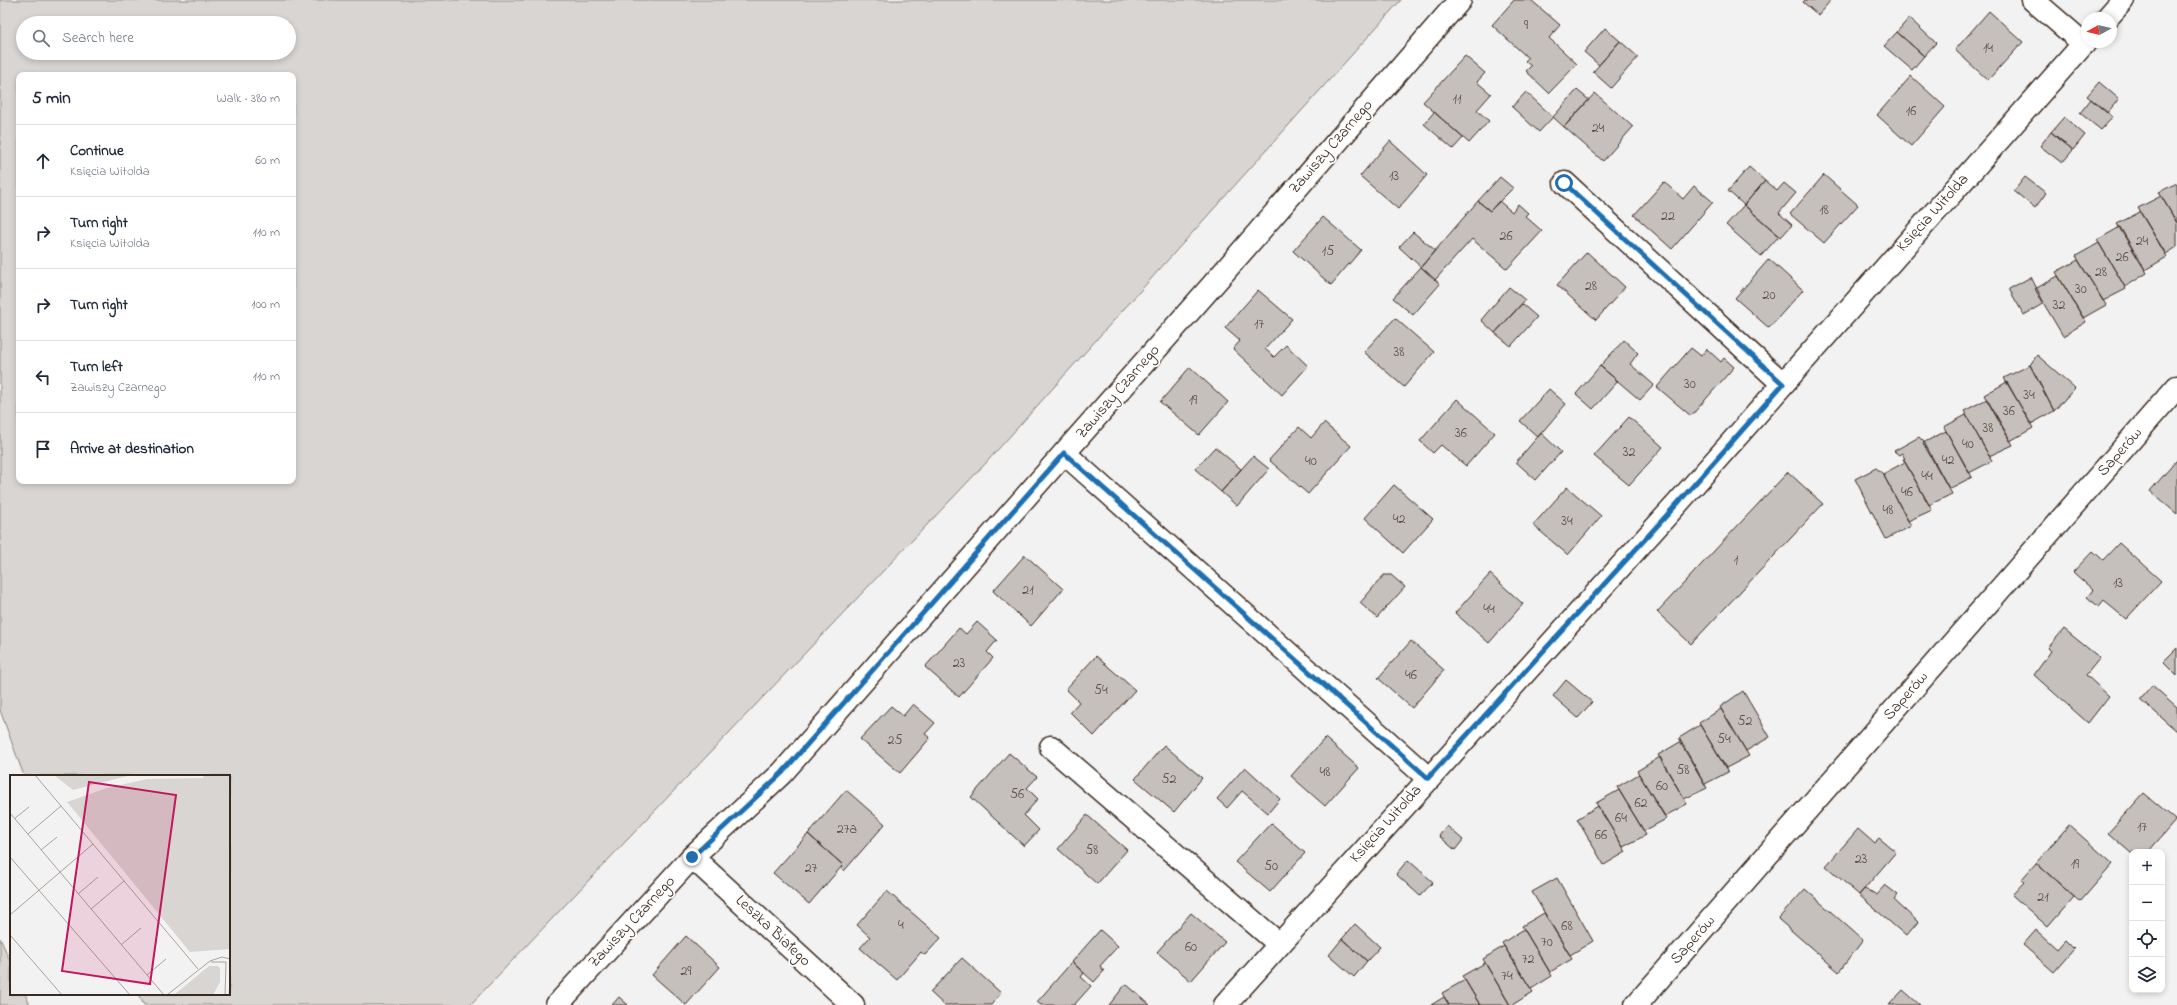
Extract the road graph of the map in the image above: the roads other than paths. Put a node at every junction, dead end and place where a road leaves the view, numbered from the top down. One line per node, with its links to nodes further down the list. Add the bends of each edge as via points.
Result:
1 (1460, 0): 10 (street, Zawiszy Czarnego)
2 (2033, 0): 5 (street, Księcia Witolda)
3 (2122, 0): 4 (street)
4 (2111, 12)
5 (2081, 39)
6 (2081, 47): 8 (street, Księcia Witolda)
7 (1564, 183): 8 (street)
8 (1783, 384): 12 (street, Księcia Witolda)
9 (2177, 387): 18 (street, Saperów)
10 (1064, 453): 12 (street); 13 (street, Zawiszy Czarnego, via 782,773)
11 (1051, 747): 14 (street)
12 (1428, 778): 14 (street, Księcia Witolda)
13 (692, 857): 15 (street, Zawiszy Czarnego); 16 (street, Leszka Białego)
14 (1279, 944): 17 (street, Księcia Witolda)
15 (557, 1005)
16 (853, 1005)
17 (1225, 1005)
18 (1636, 1005)

